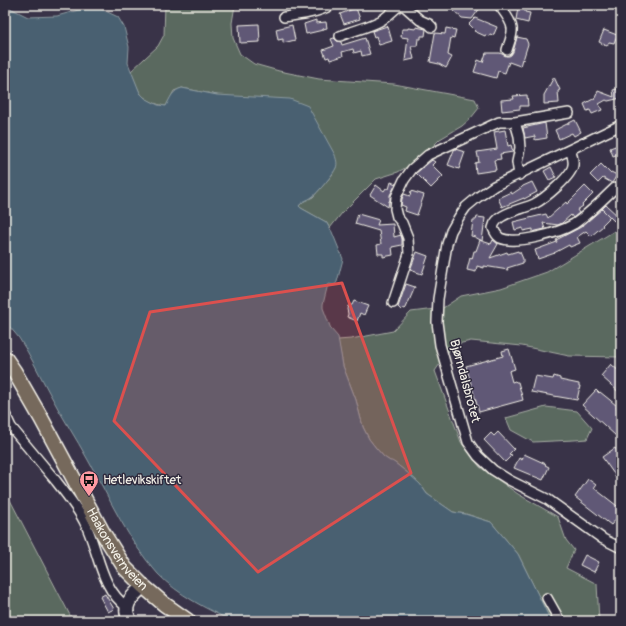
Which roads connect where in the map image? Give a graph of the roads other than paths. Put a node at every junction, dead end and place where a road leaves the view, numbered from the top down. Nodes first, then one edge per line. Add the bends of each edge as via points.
1 (331, 5) edge
2 (402, 5) edge
3 (499, 5) edge
4 (284, 17) dead end
5 (432, 27) dead end
6 (340, 36) dead end
7 (506, 50) dead end
8 (570, 113) dead end
9 (515, 122) junction
10 (621, 125) edge
11 (570, 150) junction
12 (519, 175) junction
13 (615, 188) dead end
14 (394, 303) dead end
15 (5, 358) edge
16 (5, 414) edge
17 (621, 548) edge
18 (143, 586) junction
19 (547, 598) dead end
20 (127, 607) junction
21 (130, 621) edge
22 (188, 621) edge
23 (560, 621) edge

1 - 4 street via 300,15
2 - 5 street
2 - 6 street via 394,8 386,18
3 - 7 street via 512,28
8 - 9 street
9 - 12 street via 520,136 516,162
9 - 14 street via 499,122 428,155 404,180 396,197 395,210 408,238 409,254
10 - 11 street, Bjørndalsbrotet
11 - 12 street, Bjørndalsbrotet
11 - 13 street via 573,166 569,174 535,204 503,216 493,228 496,235 512,240 537,238 555,232 572,225
12 - 17 street, Bjørndalsbrotet via 478,196 466,207 452,231 447,244 438,300 440,345 468,442 478,456 493,470 547,499 603,539
15 - 18 main road, Haakonsvernveien via 41,418 103,533 125,568
16 - 20 street via 12,427 70,499 84,521 111,592
18 - 20 main road via 129,601
18 - 22 main road, Haakonsvernveien
19 - 23 street
20 - 21 main road

